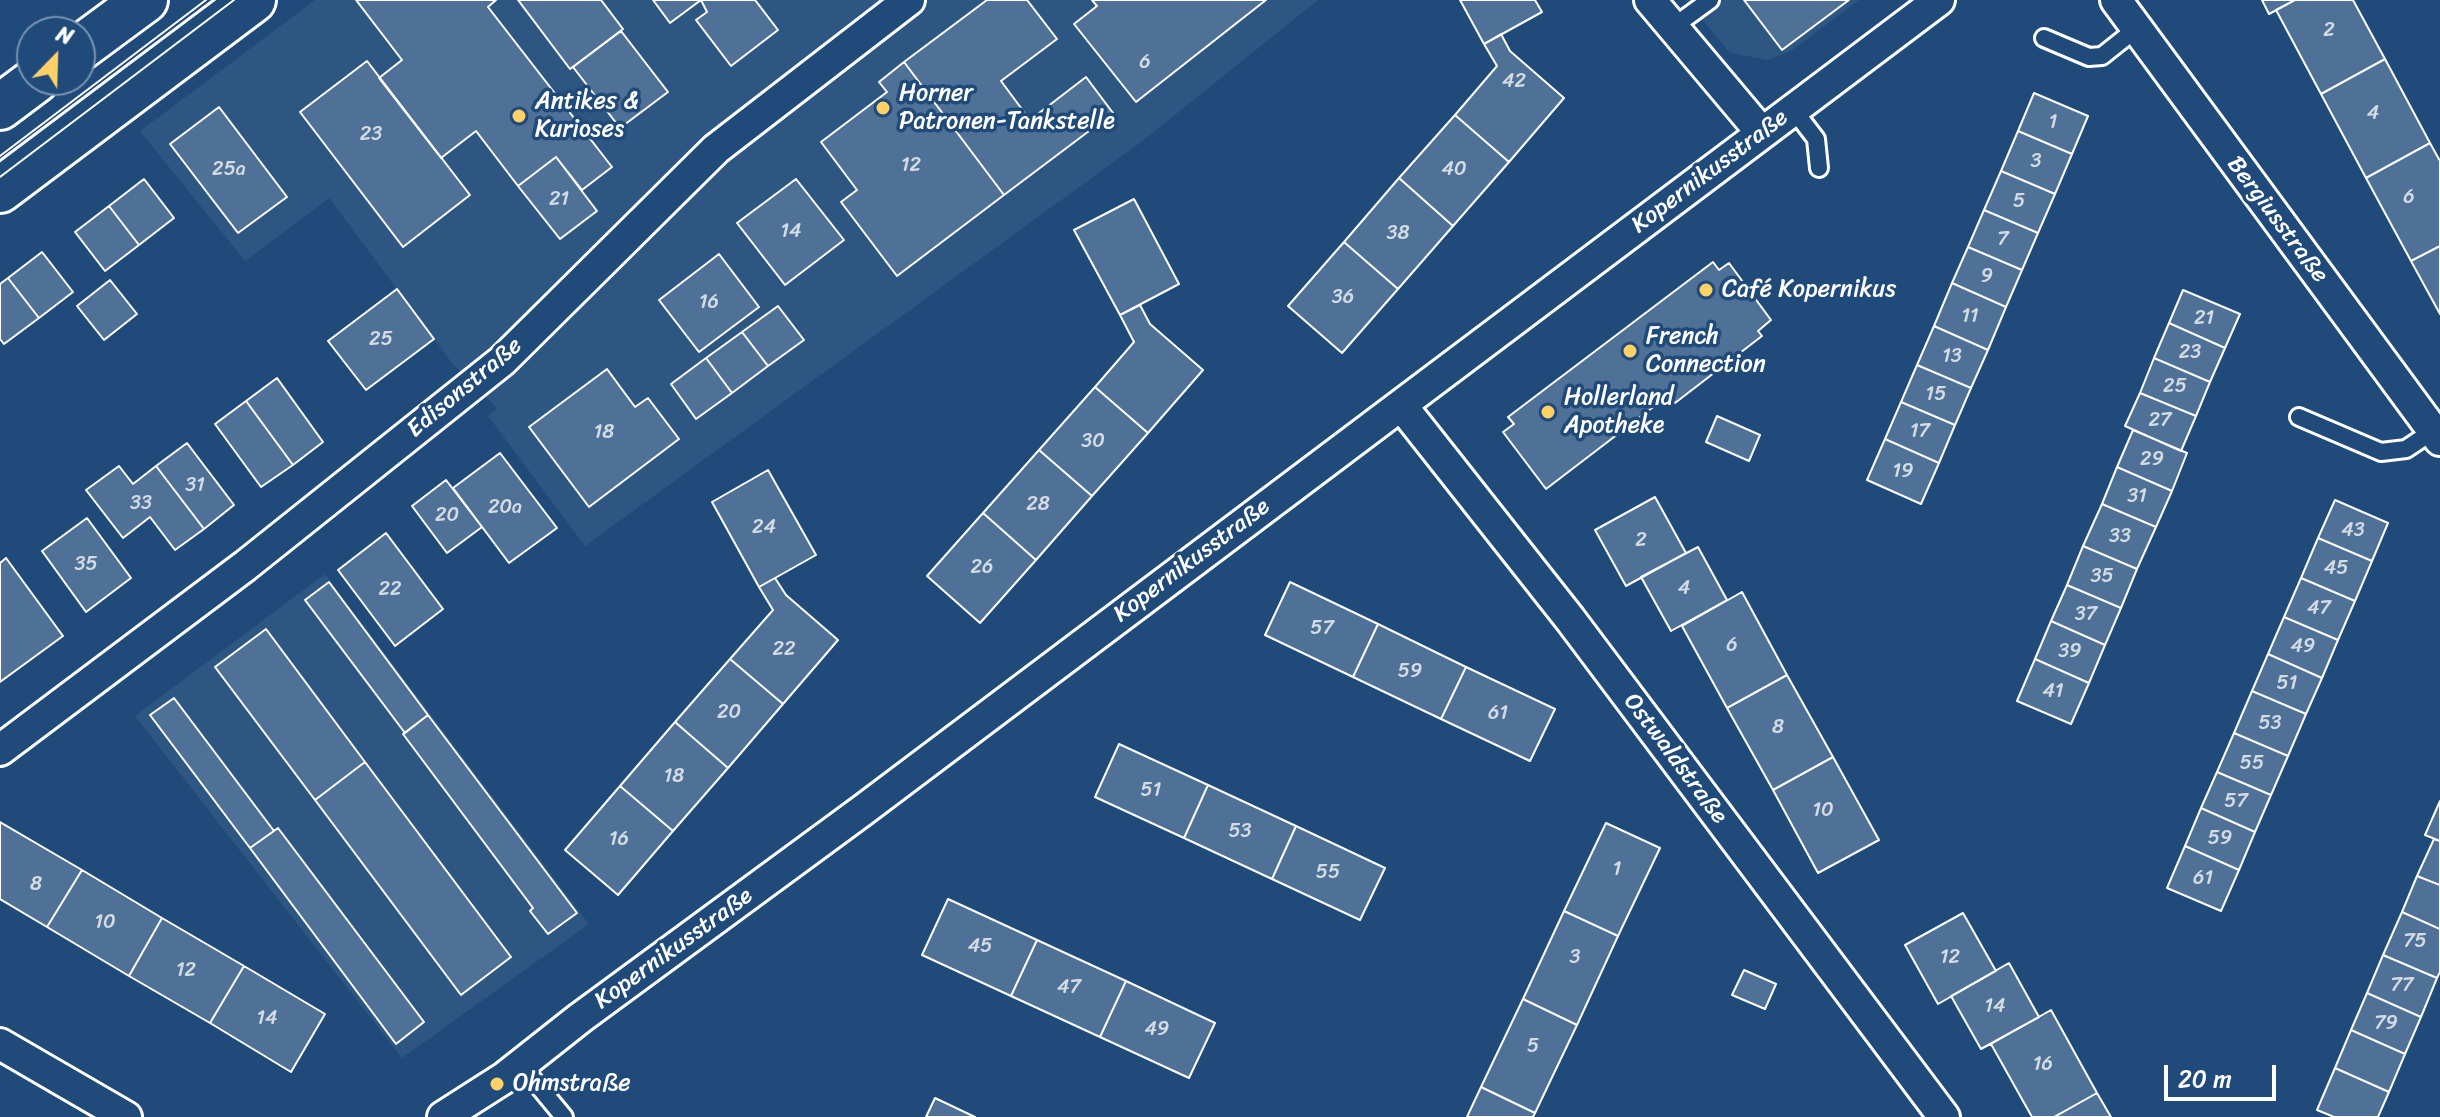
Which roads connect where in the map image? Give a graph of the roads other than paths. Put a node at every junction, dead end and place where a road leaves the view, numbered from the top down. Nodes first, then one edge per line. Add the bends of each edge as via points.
1 (145, 0) edge
2 (253, 0) edge
3 (909, 0) edge
4 (1650, 0) edge
5 (1710, 0) edge
6 (1939, 0) edge
7 (2116, 0) edge
8 (1673, 27) junction
9 (2136, 29) junction
10 (96, 36) edge
11 (2044, 38) dead end
12 (1793, 109) junction
13 (1762, 133) junction
14 (1819, 168) dead end
15 (0, 190) edge
16 (1401, 405) junction
17 (2299, 417) dead end
18 (2438, 437) edge
19 (0, 750) edge
20 (0, 1044) edge
21 (521, 1065) junction
22 (125, 1117) edge
23 (443, 1117) edge
24 (564, 1117) edge
25 (1944, 1117) edge

1 - 10 main road
2 - 15 main road
3 - 19 street, Edisonstraße via 716,149 502,361 245,566
4 - 8 street
5 - 8 lane
6 - 12 street, Kopernikusstraße
7 - 9 street, Bergiusstraße
8 - 13 street
9 - 11 lane via 2102,56 2089,57
9 - 18 street, Bergiusstraße
12 - 13 street, Kopernikusstraße
12 - 14 lane via 1816,139
13 - 16 street, Kopernikusstraße
16 - 21 street, Kopernikusstraße
16 - 25 street, Ostwaldstraße via 1570,619
17 - 18 lane via 2381,452
20 - 22 street
21 - 23 street, Kopernikusstraße
21 - 24 lane

